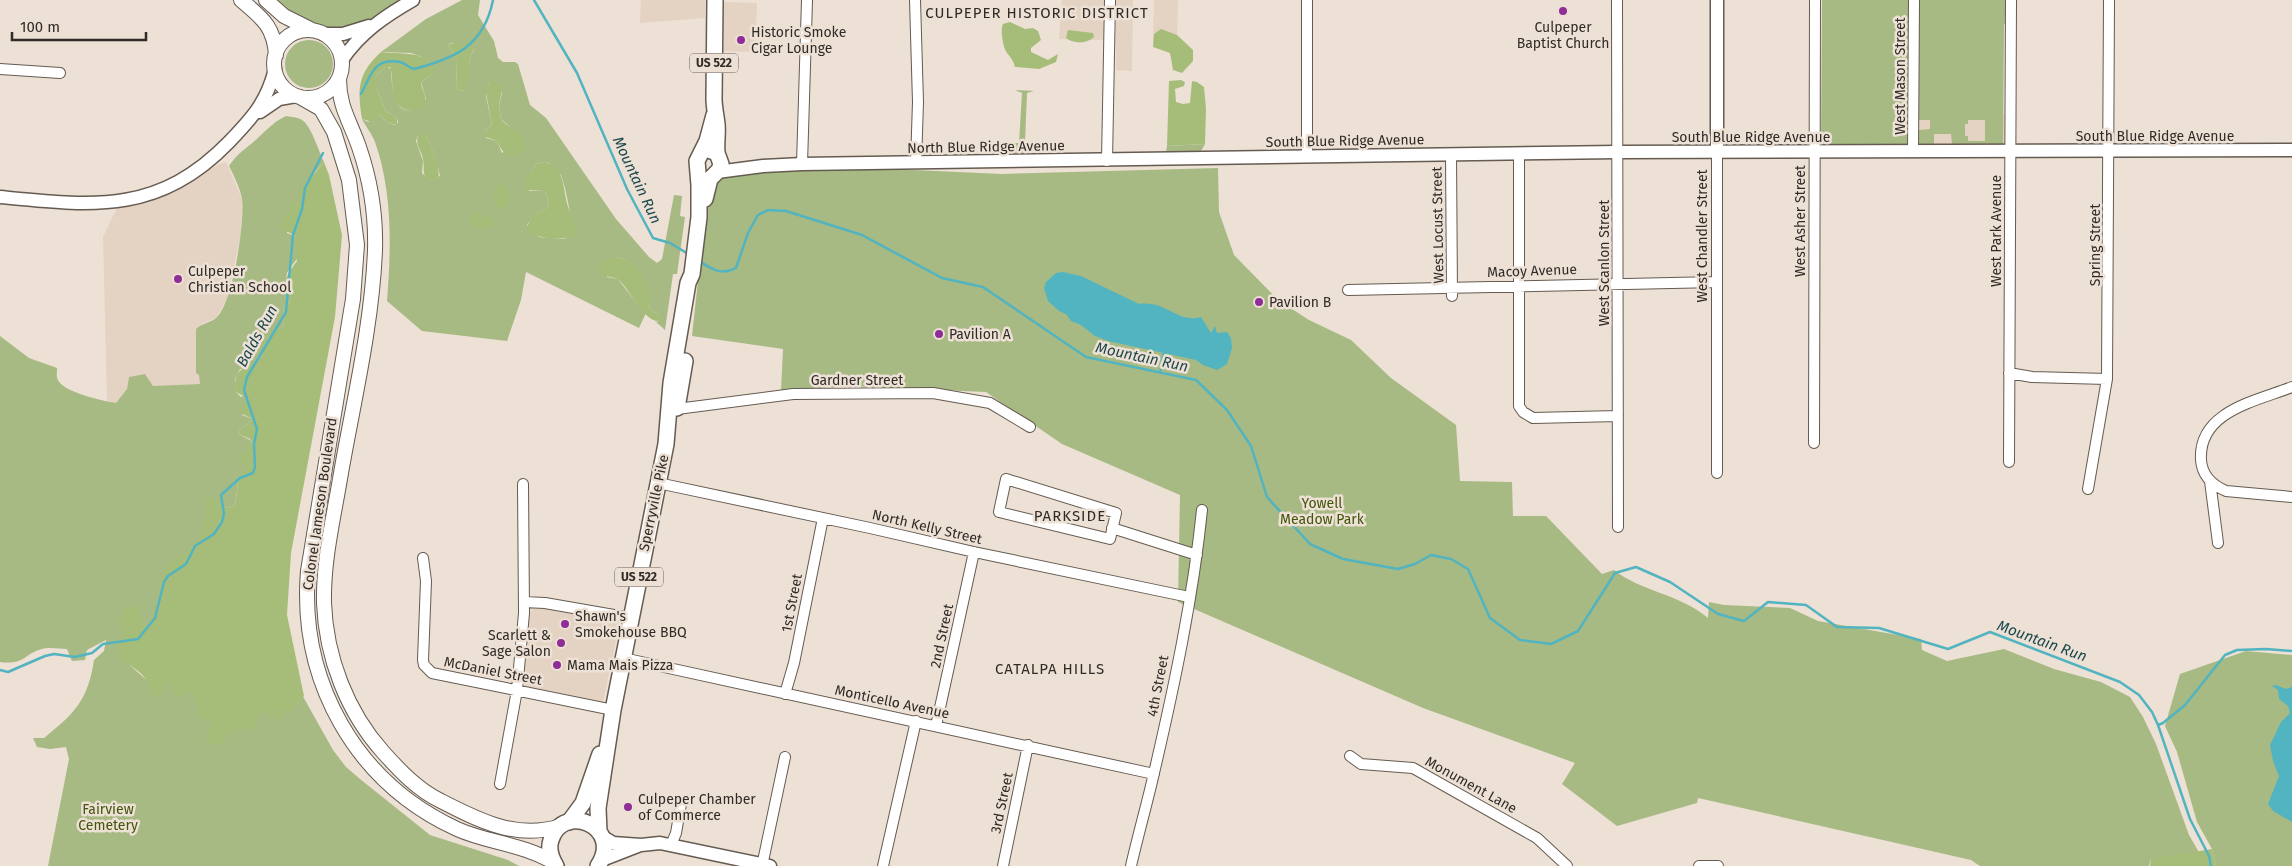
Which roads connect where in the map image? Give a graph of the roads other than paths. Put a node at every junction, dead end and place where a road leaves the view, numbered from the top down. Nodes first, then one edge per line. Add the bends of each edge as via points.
1 (241, 0) edge
2 (266, 0) edge
3 (413, 0) edge
4 (715, 0) edge
5 (807, 0) edge
6 (914, 0) edge
7 (1110, 0) edge
8 (1307, 0) edge
9 (1617, 0) edge
10 (1717, 0) edge
11 (1815, 0) edge
12 (1914, 0) edge
13 (2011, 0) edge
14 (2110, 0) edge
15 (374, 25) junction
16 (319, 33) junction
17 (342, 60) junction
18 (275, 62) junction
19 (0, 69) edge
20 (60, 73) dead end
21 (339, 78) junction
22 (298, 96) junction
23 (714, 115) junction
24 (252, 118) junction
25 (2292, 150) edge
26 (2010, 151) junction
27 (2109, 151) junction
28 (1618, 152) junction
29 (1717, 152) junction
30 (1814, 152) junction
31 (1913, 152) junction
32 (700, 154) junction
33 (1451, 154) junction
34 (1519, 154) junction
35 (1307, 156) junction
36 (1209, 159) joint
37 (1107, 161) junction
38 (916, 163) junction
39 (802, 164) junction
40 (717, 165) junction
41 (699, 170) junction
42 (0, 197) edge
43 (699, 217) junction
44 (692, 274) junction
45 (1717, 282) junction
46 (1618, 283) junction
47 (1519, 285) junction
48 (1348, 290) dead end
49 (1452, 291) junction
50 (2009, 373) junction
51 (2108, 379) junction
52 (2292, 387) edge
53 (677, 409) junction
54 (1618, 416) junction
55 (1030, 427) dead end
56 (1814, 442) dead end
57 (666, 444) junction
58 (2009, 462) dead end
59 (1717, 473) dead end
60 (2210, 480) junction
61 (658, 483) junction
62 (522, 484) dead end
63 (2088, 489) dead end
64 (2292, 497) edge
65 (1202, 510) dead end
66 (823, 518) junction
67 (1618, 527) dead end
68 (1112, 528) junction
69 (2218, 543) dead end
70 (974, 552) junction
71 (1197, 555) junction
72 (423, 558) dead end
73 (1189, 597) junction
74 (524, 602) junction
75 (631, 618) junction
76 (623, 658) junction
77 (517, 690) junction
78 (785, 694) junction
79 (613, 710) junction
80 (916, 722) junction
81 (936, 726) junction
82 (1028, 746) junction
83 (1350, 756) dead end
84 (784, 762) dead end
85 (1154, 774) junction
86 (500, 784) dead end
87 (681, 804) dead end
88 (565, 824) junction
89 (601, 835) junction
90 (640, 845) junction
91 (671, 845) junction
92 (600, 863) edge
93 (555, 864) edge
94 (765, 865) edge
95 (883, 866) edge
96 (1003, 866) edge
97 (1131, 866) edge
98 (1567, 866) edge
99 (1699, 866) edge
100 (1718, 866) edge

1 - 18 main road via 270,28 275,40
2 - 16 main road via 291,20
3 - 15 street
4 - 23 main road, US 522
5 - 39 street
6 - 38 street via 918,102
7 - 37 street
8 - 35 street
9 - 28 street, West Scanlon Street
10 - 29 street, West Chandler Street
11 - 30 street, West Asher Street
12 - 31 street, West Mason Street
13 - 26 street, West Park Avenue
14 - 27 street, Spring Street
15 - 16 street via 343,34
15 - 17 street via 355,42
16 - 17 main road via 332,40
16 - 18 main road via 305,31 287,38
17 - 21 main road
18 - 22 main road via 284,88
18 - 24 street via 270,89
19 - 20 street
21 - 22 main road via 327,93 318,97
21 - 88 main road, Colonel Jameson Boulevard via 340,103 368,181 375,246 369,313 325,571 325,617 334,664 352,709 369,736 425,792 465,813 512,830 535,832
22 - 24 street via 279,99
22 - 93 main road, Colonel Jameson Boulevard via 321,109 338,140 351,189 357,245 353,299 308,571 309,635 321,681 333,709 355,745 403,797 460,830 526,848
23 - 32 main road, US 522
23 - 40 main road, US 522 via 717,122
24 - 42 street via 194,172 145,197 86,204
25 - 27 street, South Blue Ridge Avenue
26 - 27 street, South Blue Ridge Avenue
26 - 31 street, South Blue Ridge Avenue
26 - 50 street, West Park Avenue
27 - 51 street, Spring Street
28 - 29 street, South Blue Ridge Avenue
28 - 34 street, South Blue Ridge Avenue
28 - 46 street, West Scanlon Street
29 - 30 street, South Blue Ridge Avenue
29 - 45 street, West Chandler Street
30 - 31 street, South Blue Ridge Avenue
30 - 56 street, West Asher Street
32 - 40 main road via 708,150
32 - 41 main road, US 522 via 697,161
33 - 34 street, South Blue Ridge Avenue
33 - 35 street, South Blue Ridge Avenue
33 - 49 street, West Locust Street
34 - 47 street
35 - 36 street, South Blue Ridge Avenue
36 - 37 street, North Blue Ridge Avenue
37 - 38 street, North Blue Ridge Avenue
38 - 39 street, North Blue Ridge Avenue
39 - 40 street, North Blue Ridge Avenue
40 - 41 main road via 706,174
40 - 43 main road, Sperryville Pike / US 522
41 - 43 main road, Sperryville Pike / US 522
43 - 44 main road, Sperryville Pike / US 522
44 - 53 main road, Sperryville Pike / US 522 via 696,281
44 - 57 main road, Sperryville Pike / US 522 via 671,382
45 - 46 street, Macoy Avenue
45 - 59 street, West Chandler Street
46 - 47 street, Macoy Avenue
46 - 54 street, West Scanlon Street
47 - 49 street, Macoy Avenue
47 - 54 street via 1518,398 1523,412 1533,418
48 - 49 street, Macoy Avenue
50 - 51 street
50 - 58 street, West Park Avenue
51 - 63 street, Spring Street
52 - 60 street via 2230,411 2215,421 2204,437 2202,447 2202,465
53 - 55 street, Gardner Street via 793,394 933,393 990,403
53 - 57 main road, Sperryville Pike / US 522
54 - 67 street, West Scanlon Street
57 - 61 main road, Sperryville Pike / US 522
60 - 64 street via 2226,491
60 - 69 street
61 - 66 street, North Kelly Street
61 - 75 main road, Sperryville Pike / US 522
62 - 74 street
65 - 71 street, 4th Street
66 - 70 street, North Kelly Street
66 - 78 street, 1st Street
68 - 68 street via 1110,539 999,512 1006,479 1116,513
68 - 71 street
70 - 73 street, North Kelly Street
70 - 81 street, 2nd Street
71 - 73 street, 4th Street
72 - 77 street, McDaniel Street via 426,581 423,660 428,670
73 - 85 street, 4th Street
74 - 75 street
74 - 77 street
75 - 76 main road, Sperryville Pike / US 522
76 - 78 street, Monticello Avenue
76 - 79 main road, Sperryville Pike / US 522
77 - 79 street, McDaniel Street
77 - 86 street
78 - 80 street, Monticello Avenue
79 - 88 main road, Sperryville Pike / US 522 via 587,795 580,810
79 - 89 main road, Sperryville Pike / US 522 via 598,808
80 - 81 street, Monticello Avenue
80 - 95 street
81 - 82 street, Monticello Avenue
82 - 85 street, Monticello Avenue
82 - 96 street, 3rd Street
83 - 98 street, Monument Lane via 1361,764 1413,768 1537,838
84 - 94 street
85 - 97 street, 4th Street
87 - 91 street
88 - 89 main road via 586,822
88 - 93 main road, US 522 via 555,832 550,846
89 - 90 street via 613,843
89 - 92 main road, US 522 via 605,846
90 - 91 street
90 - 92 street
91 - 94 street
99 - 100 street

